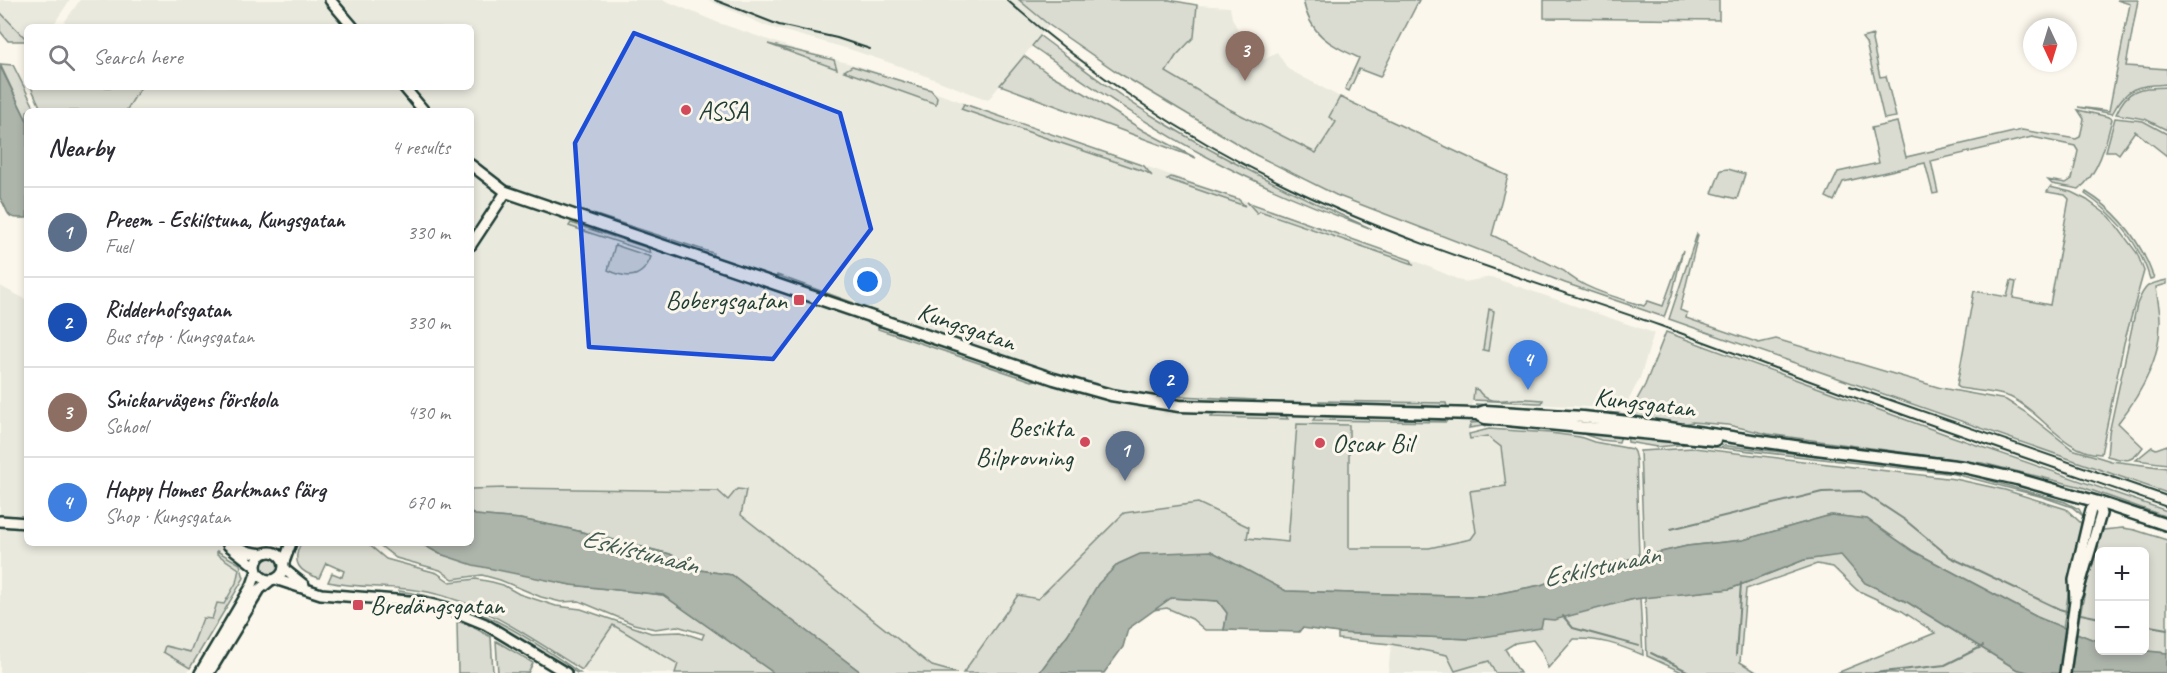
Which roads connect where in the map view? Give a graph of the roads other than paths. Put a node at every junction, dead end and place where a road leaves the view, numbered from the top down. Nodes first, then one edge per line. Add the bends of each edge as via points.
1 (330, 0) edge
2 (350, 24) edge
3 (406, 90) edge
4 (422, 108) edge
5 (474, 167) edge
6 (506, 192) junction
7 (474, 240) edge
8 (2098, 502) junction
9 (0, 521) edge
10 (24, 523) edge
11 (2167, 525) edge
12 (230, 546) edge
13 (235, 546) edge
14 (274, 546) edge
15 (290, 546) edge
16 (265, 553) junction
17 (284, 566) junction
18 (256, 569) junction
19 (273, 579) junction
20 (310, 590) junction
21 (200, 673) edge
22 (209, 673) edge
23 (566, 673) edge
24 (2065, 673) edge

1 - 2 street
3 - 4 street
5 - 6 street, Kungsgatan
6 - 7 street
6 - 8 main road, Kungsgatan via 1111,396 1208,408 1476,414 1485,418 1808,447 1964,467
8 - 11 main road, Kungsgatan
8 - 24 street via 2101,514 2074,605
9 - 10 street
12 - 18 street
13 - 16 street
14 - 16 street
15 - 17 street
16 - 17 street via 278,554
16 - 18 street via 257,561
17 - 19 street via 281,575
17 - 20 street
18 - 19 street via 263,578
18 - 21 street via 252,585
19 - 20 street
19 - 22 street via 260,590
20 - 23 street via 446,608 491,627

